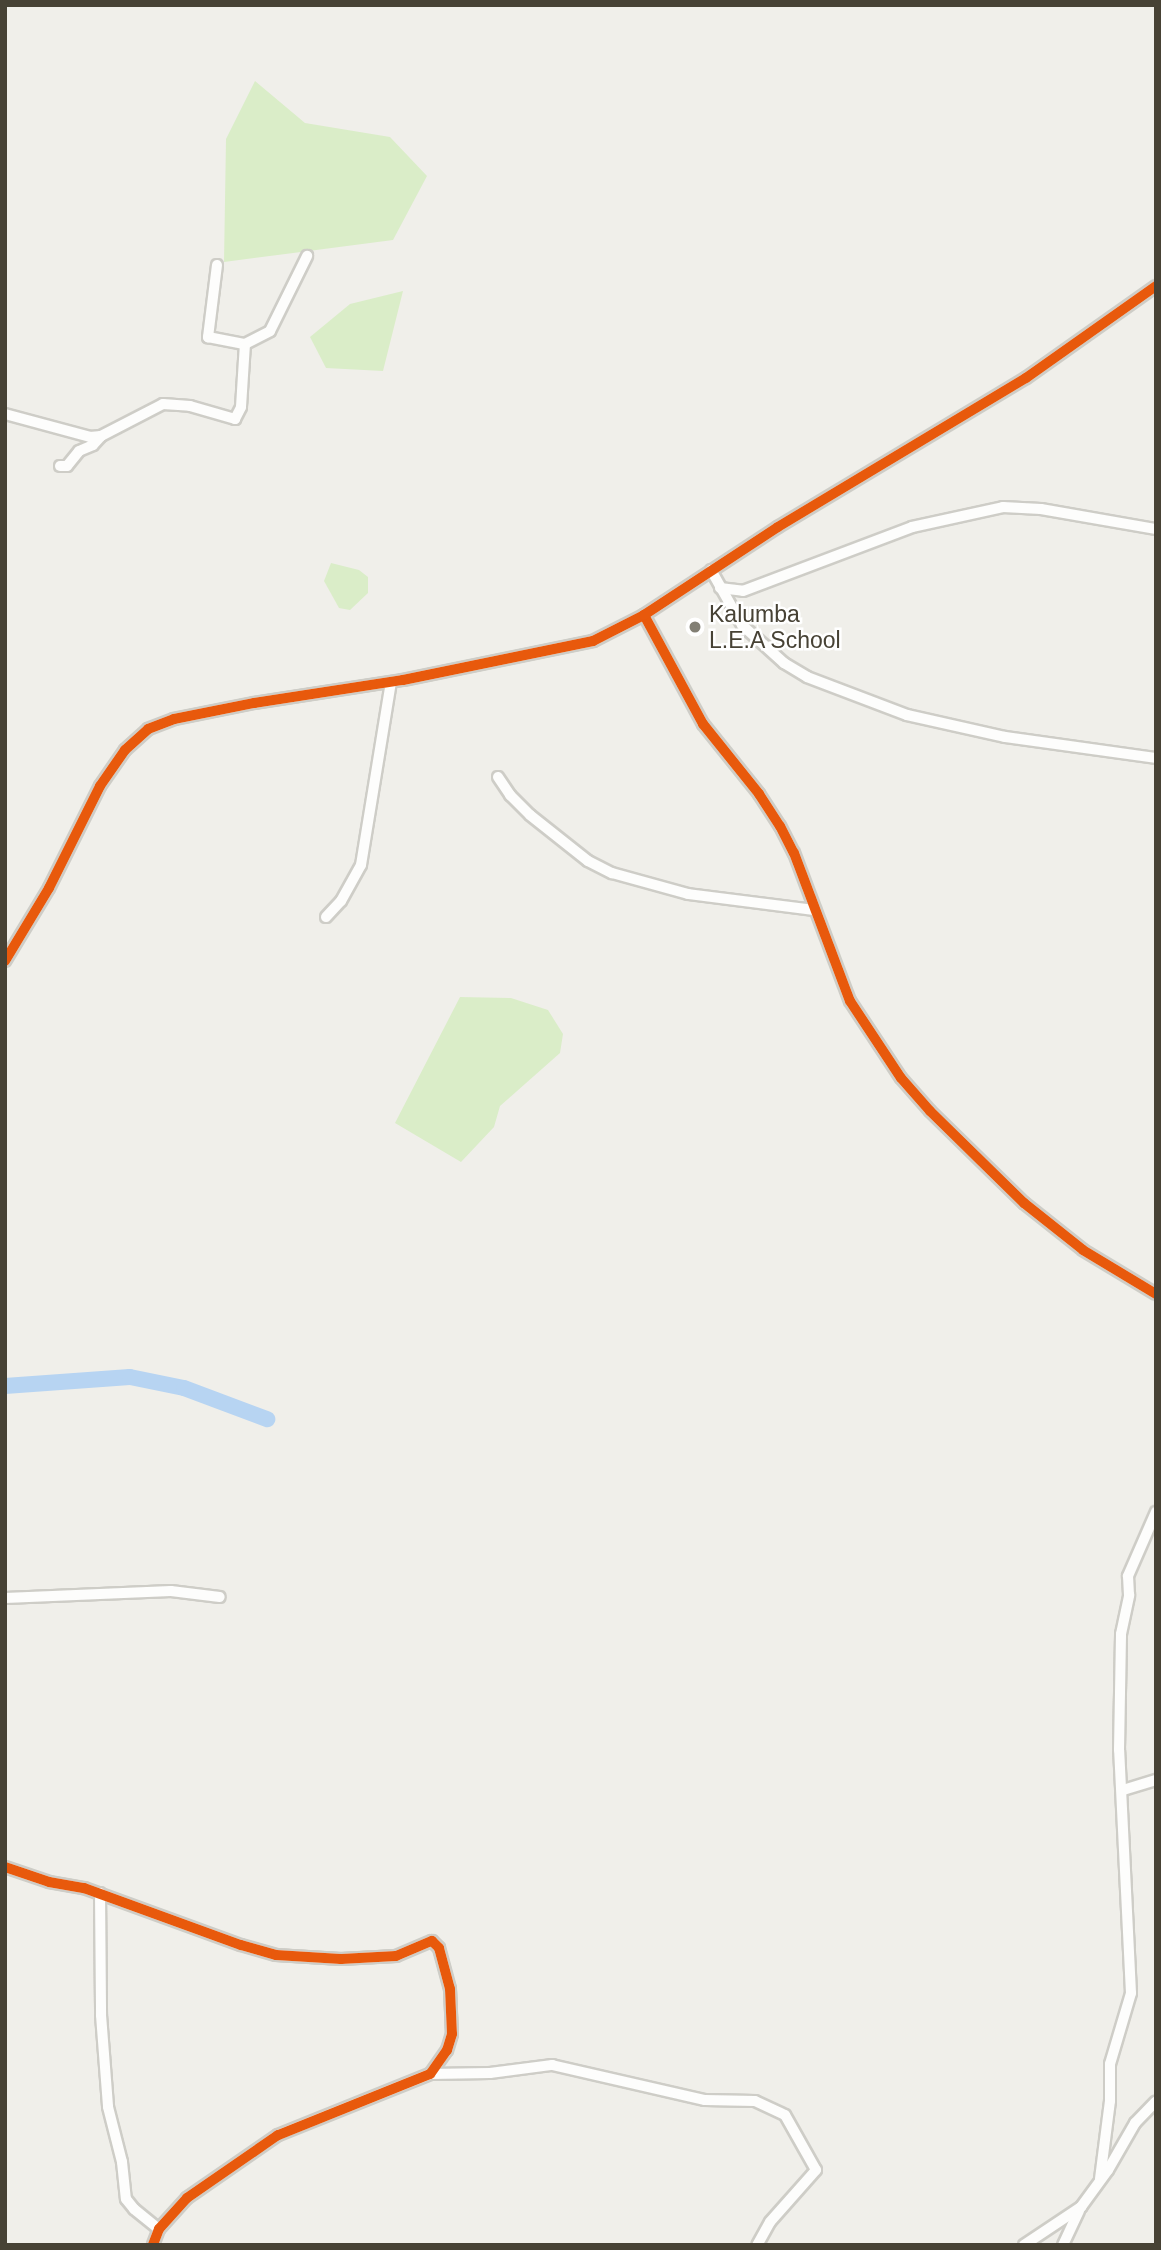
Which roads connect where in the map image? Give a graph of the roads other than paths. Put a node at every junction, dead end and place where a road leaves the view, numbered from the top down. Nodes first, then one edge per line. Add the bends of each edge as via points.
1 (307, 256) dead end
2 (217, 265) dead end
3 (1156, 286) edge
4 (245, 344) junction
5 (5, 414) edge
6 (101, 436) junction
7 (60, 466) dead end
8 (1156, 529) edge
9 (711, 570) junction
10 (720, 588) junction
11 (644, 615) junction
12 (391, 682) junction
13 (1156, 758) edge
14 (498, 777) dead end
15 (816, 910) junction
16 (326, 917) dead end
17 (5, 961) edge
18 (1156, 1294) edge
19 (1156, 1512) edge
20 (220, 1597) dead end
21 (5, 1598) edge
22 (1156, 1780) edge
23 (1123, 1790) junction
24 (5, 1867) edge
25 (100, 1893) junction
26 (430, 2074) junction
27 (1156, 2101) edge
28 (1100, 2179) junction
29 (1081, 2207) junction
30 (159, 2230) junction
31 (153, 2245) edge
32 (757, 2245) edge
33 (1024, 2245) edge
34 (1063, 2245) edge

1 - 4 street via 270,331
2 - 4 street via 208,337
3 - 9 street via 1026,378
4 - 6 street via 241,407 235,419 190,406 163,404
5 - 6 street
6 - 7 street via 67,466
8 - 10 street via 1003,507 912,527 743,591
9 - 10 street
9 - 11 street
10 - 13 street via 735,617 764,647 807,677 847,694 907,715 1005,737
11 - 12 street via 570,648
11 - 15 street via 703,724 780,826
12 - 16 street via 361,865 341,901
12 - 17 street via 254,703 174,719 148,729 125,750 100,786 49,888
14 - 15 street via 530,815 582,857 612,873 688,894
15 - 18 street via 850,1001 901,1078 930,1111 1024,1203 1083,1250
19 - 23 street via 1128,1576 1119,1668
20 - 21 street via 171,1591
22 - 23 street
23 - 28 street via 1131,1993 1110,2064
24 - 25 street
25 - 26 street via 276,1955 396,1956 434,1941 450,1989 452,2034
25 - 30 street via 106,2094 127,2199
26 - 30 street via 278,2135 198,2188
26 - 32 street via 552,2065 705,2100 755,2101 785,2115 816,2171 770,2222
27 - 28 street via 1135,2123
28 - 29 street
29 - 33 street
29 - 34 street
30 - 31 street

